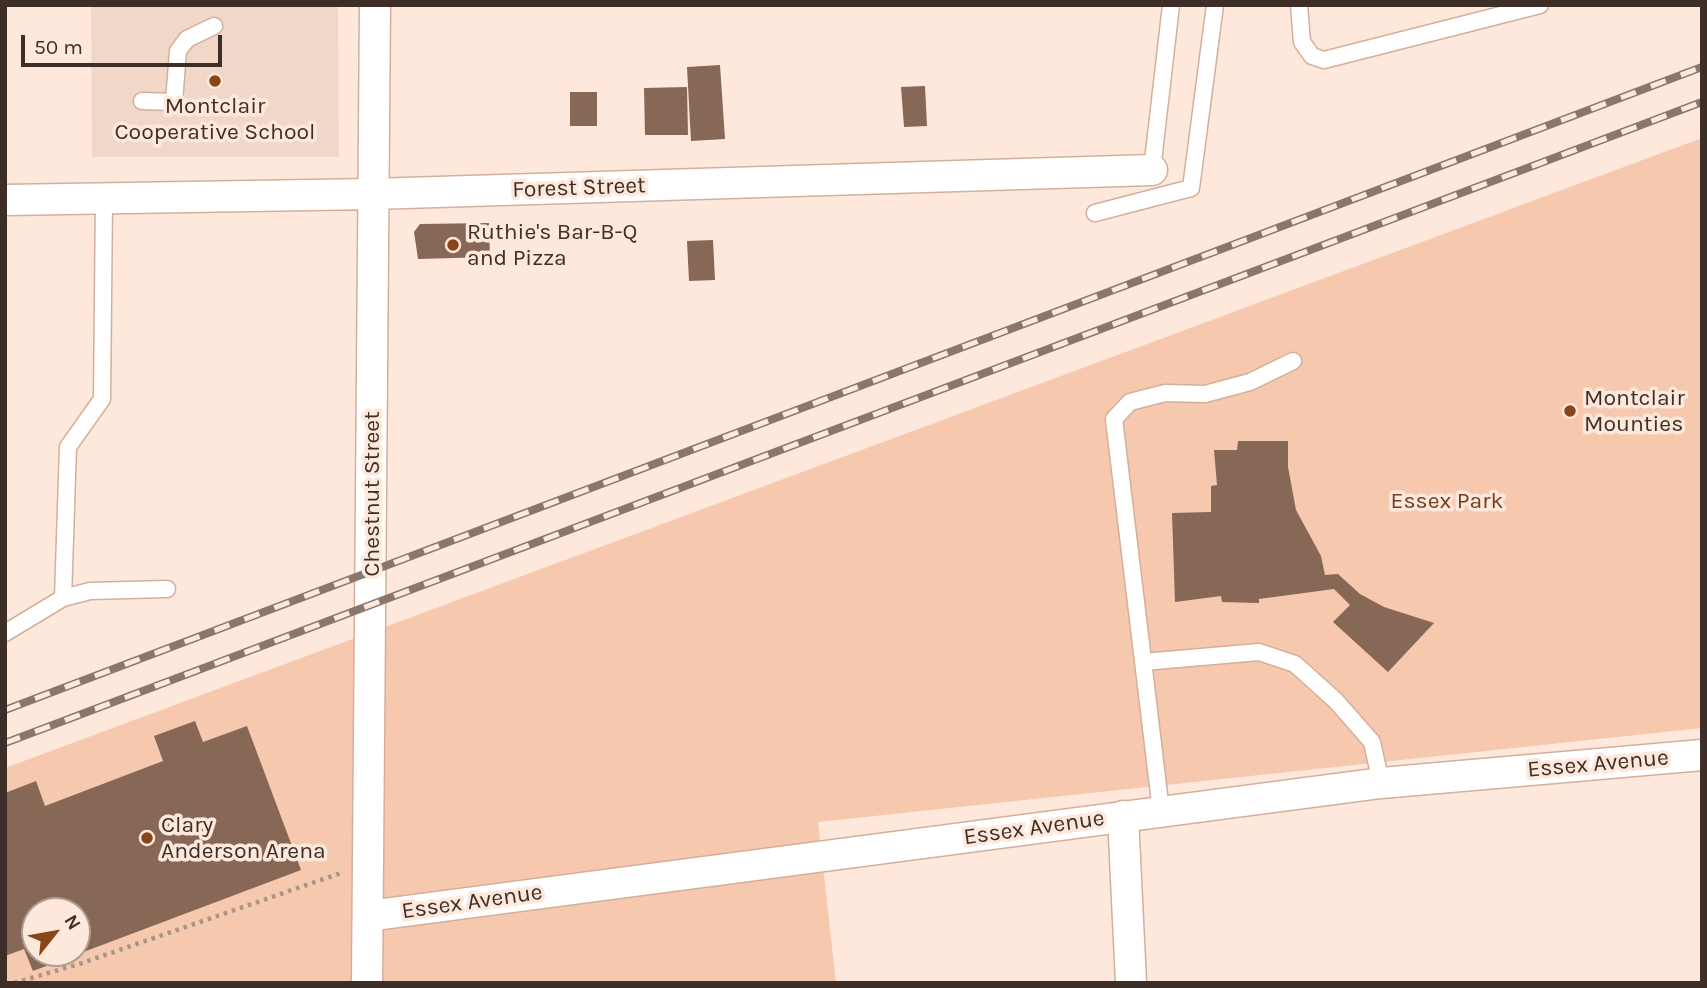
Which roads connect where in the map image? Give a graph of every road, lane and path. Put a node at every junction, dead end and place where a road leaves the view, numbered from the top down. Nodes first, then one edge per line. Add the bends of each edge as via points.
1 (375, 5) edge
2 (1171, 5) edge
3 (1215, 5) edge
4 (1298, 5) edge
5 (1540, 5) edge
6 (215, 26) dead end
7 (142, 101) dead end
8 (1153, 170) joint
9 (372, 194) junction
10 (104, 198) junction
11 (5, 200) edge
12 (1096, 213) dead end
13 (1293, 361) dead end
14 (167, 589) dead end
15 (63, 598) junction
16 (5, 633) edge
17 (1143, 662) junction
18 (1702, 755) edge
19 (1381, 783) junction
20 (1161, 811) junction
21 (1123, 816) junction
22 (369, 864) junction
23 (369, 916) junction
24 (14, 983) edge
25 (367, 983) edge
26 (1131, 983) edge

1 - 9 street, Chestnut Street
2 - 8 lane
3 - 12 lane via 1191,188
4 - 5 lane via 1302,42 1312,56 1324,60
6 - 7 lane via 187,39 178,51 174,102
8 - 9 street, Forest Street
9 - 10 street, Forest Street
9 - 22 street, Chestnut Street
10 - 11 street, Forest Street
10 - 15 lane via 102,399 68,447
13 - 17 lane via 1250,382 1205,394 1165,393 1130,402 1114,419
14 - 15 lane via 90,590
15 - 16 lane
17 - 19 lane via 1259,652 1295,664 1336,701 1371,742
17 - 20 lane
18 - 19 street, Essex Avenue
19 - 20 street, Essex Avenue
20 - 21 street, Essex Avenue
21 - 23 street, Essex Avenue
21 - 26 street
22 - 23 street, Chestnut Street
22 - 24 path
23 - 25 street, Chestnut Street

